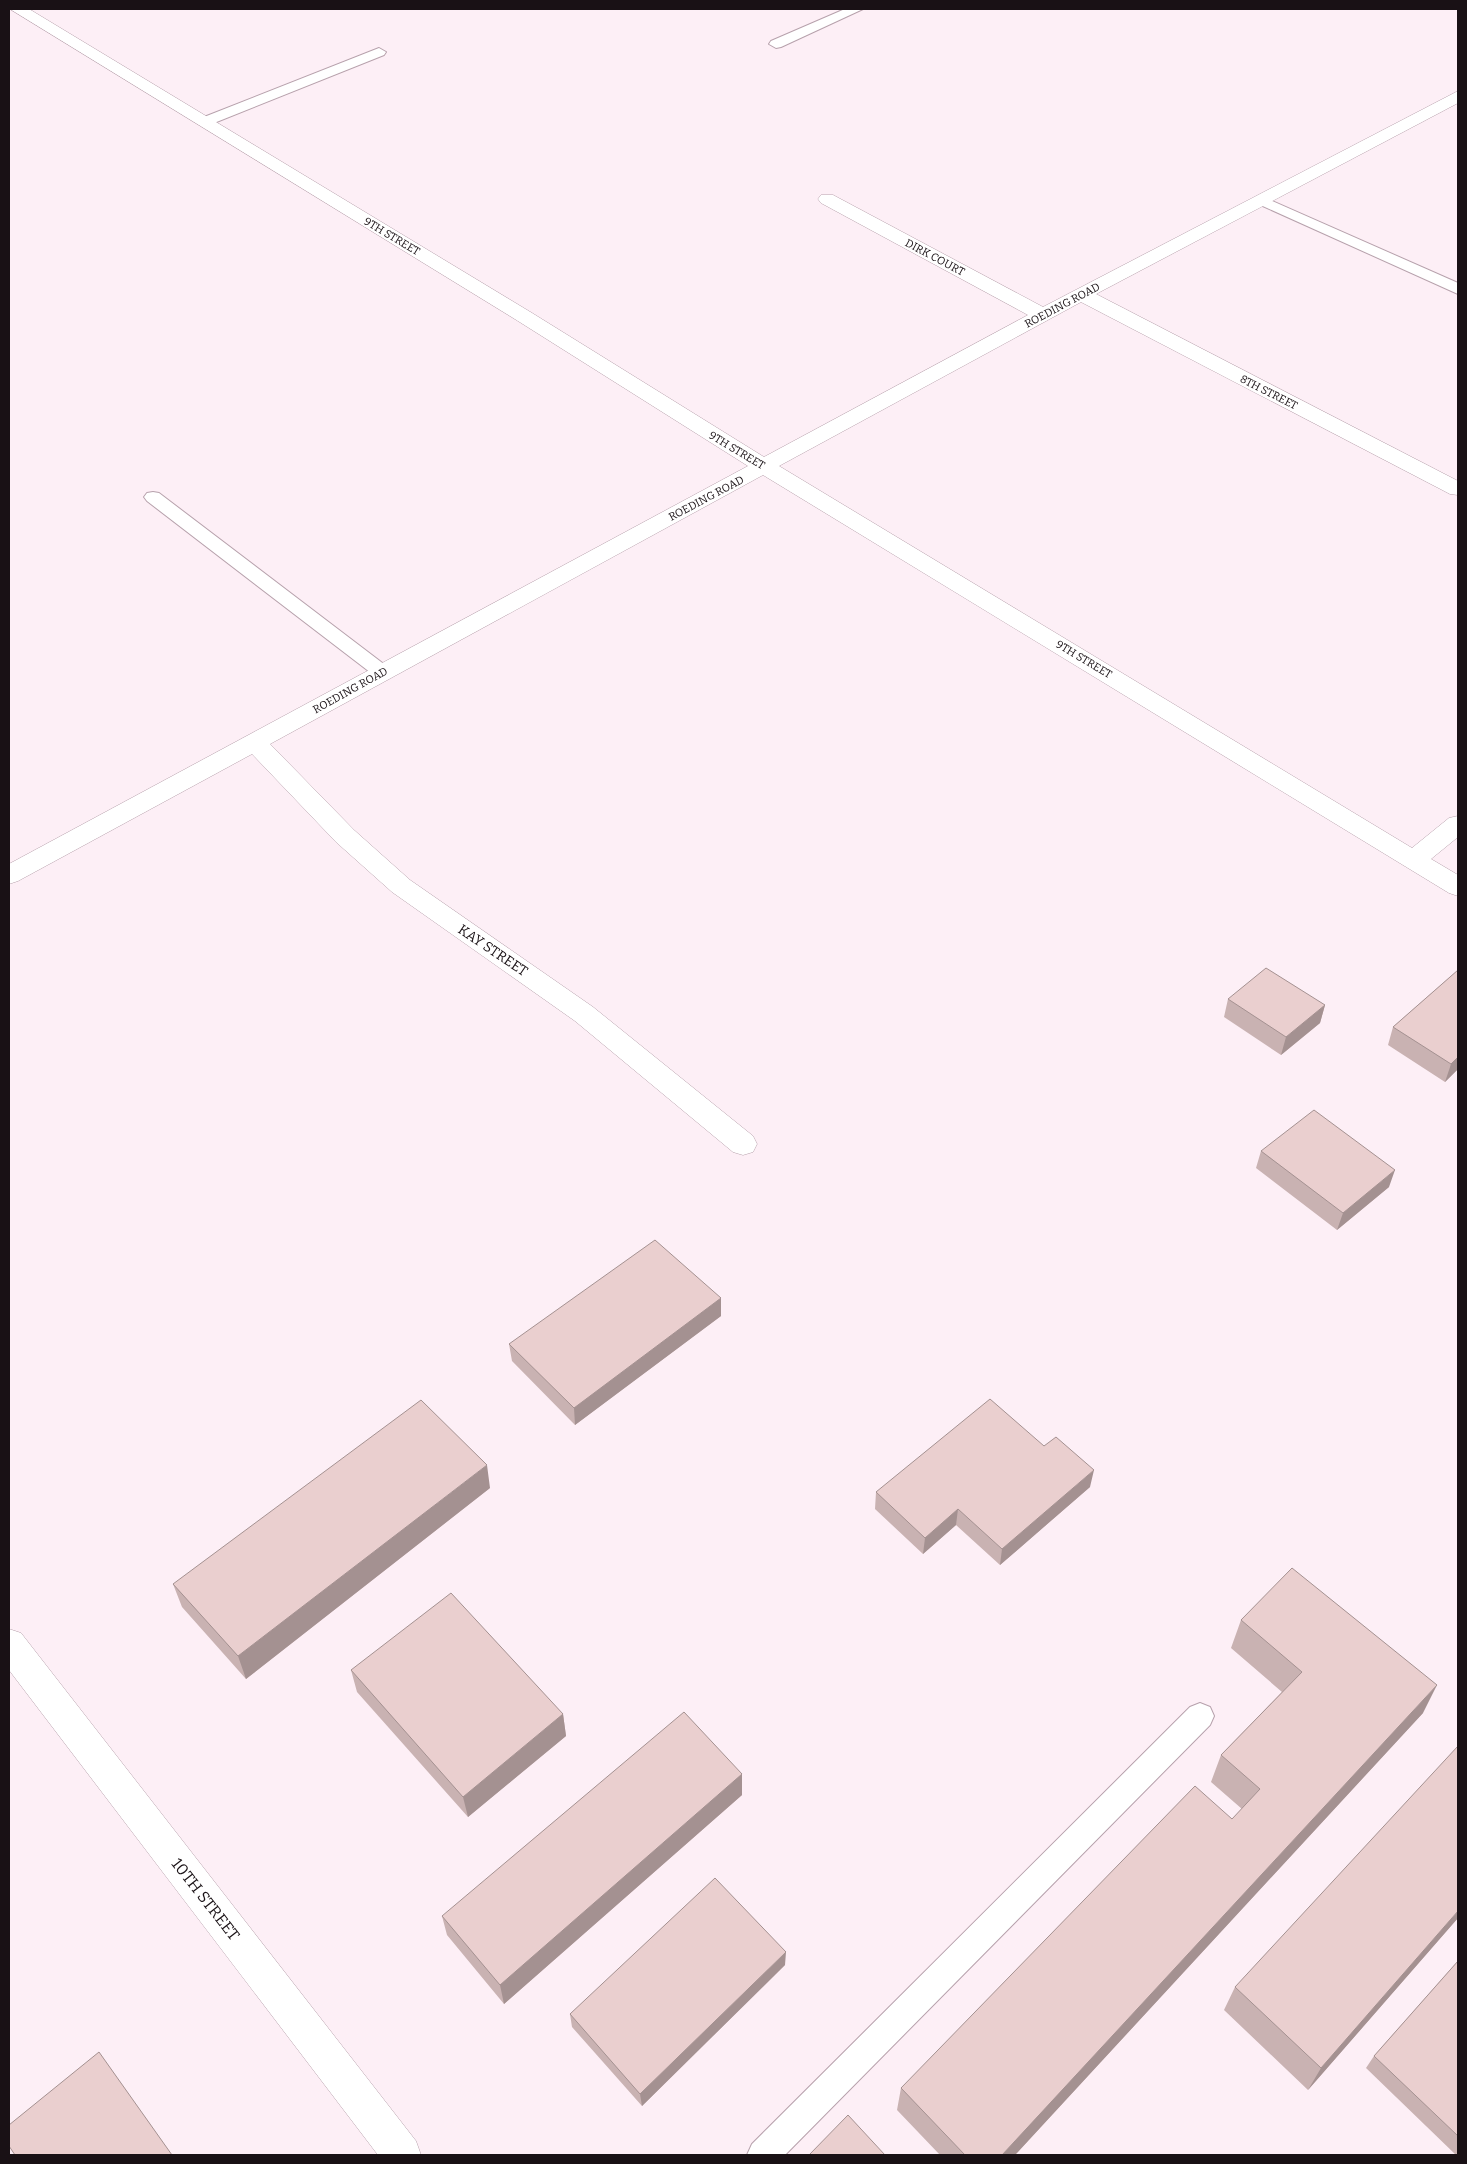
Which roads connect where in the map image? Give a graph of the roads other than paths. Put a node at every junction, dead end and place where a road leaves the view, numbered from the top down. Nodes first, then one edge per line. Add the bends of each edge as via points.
1 (18, 9) edge
2 (856, 9) edge
3 (776, 44) dead end
4 (379, 52) dead end
5 (1458, 96) edge
6 (204, 122) junction
7 (827, 199) dead end
8 (1261, 200) junction
9 (1458, 289) edge
10 (1081, 294) junction
11 (1043, 315) junction
12 (765, 466) junction
13 (1458, 489) edge
14 (153, 497) dead end
15 (382, 672) junction
16 (255, 742) junction
17 (1458, 824) edge
18 (1414, 859) junction
19 (9, 875) edge
20 (1458, 887) edge
21 (744, 1144) dead end
22 (9, 1644) edge
23 (1200, 1716) dead end
24 (402, 2155) edge
25 (762, 2155) edge

1 - 6 street, 9TH STREET
2 - 3 lane
4 - 6 lane
5 - 8 street, ROEDING ROAD via 1441,114
6 - 12 street, 9TH STREET
7 - 11 street, DIRK COURT
8 - 9 lane
8 - 10 street, ROEDING ROAD
10 - 11 street, ROEDING ROAD
10 - 13 street, 8TH STREET
11 - 12 street, ROEDING ROAD
12 - 15 street, ROEDING ROAD
12 - 18 street, 9TH STREET
14 - 15 lane
15 - 16 street, ROEDING ROAD
16 - 19 street, ROEDING ROAD
16 - 21 street, KAY STREET via 344,836 401,886 584,1014
17 - 18 street
18 - 20 street, 9TH STREET
22 - 24 street, 10TH STREET
23 - 25 lane

